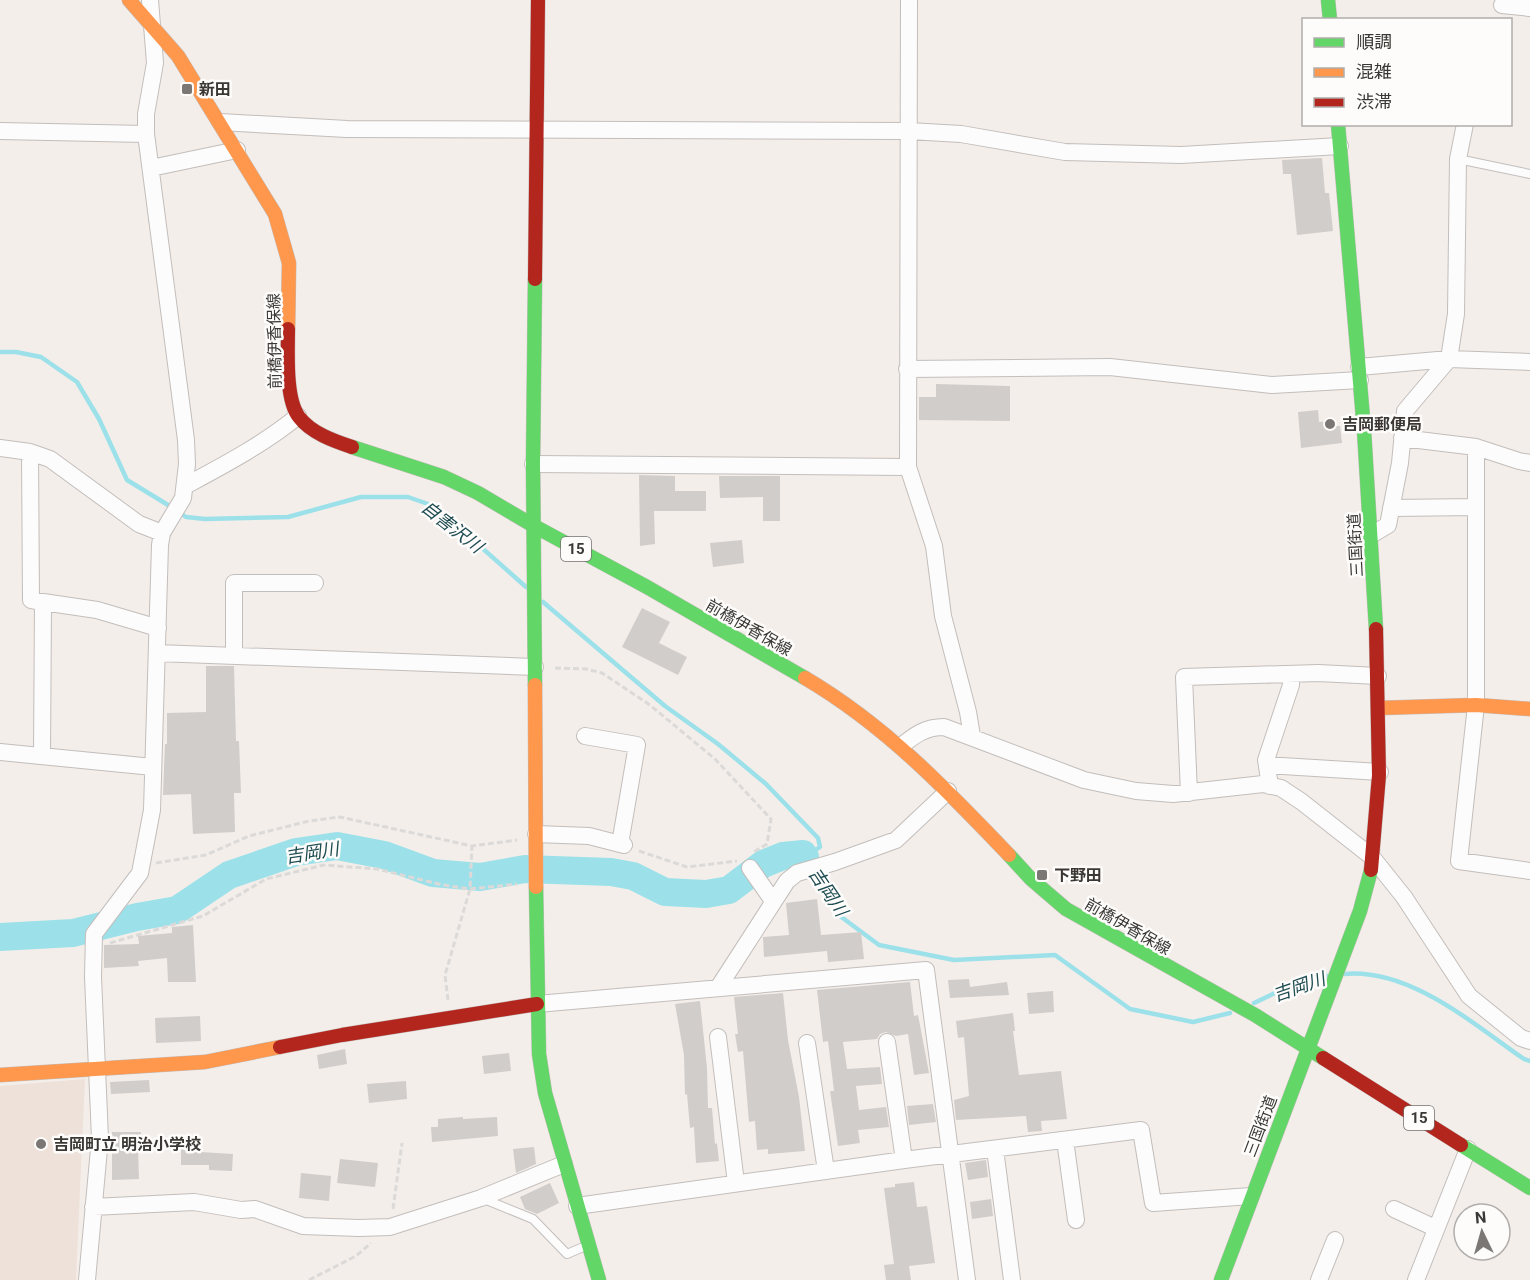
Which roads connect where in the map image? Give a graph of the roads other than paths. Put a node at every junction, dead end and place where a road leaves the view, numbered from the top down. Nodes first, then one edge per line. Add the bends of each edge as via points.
1 (129, 0) edge
2 (150, 0) edge
3 (538, 0) edge
4 (909, 0) edge
5 (1328, 0) edge
6 (1501, 8) edge
7 (1530, 8) edge
8 (1330, 18) edge
9 (153, 30) junction
10 (220, 122) junction
11 (1338, 126) edge
12 (1465, 126) edge
13 (537, 130) junction
14 (0, 131) edge
15 (909, 131) junction
16 (146, 134) junction
17 (1340, 146) junction
18 (237, 150) junction
19 (1458, 159) junction
20 (151, 168) junction
21 (1530, 174) edge
22 (1449, 359) junction
23 (1530, 362) edge
24 (908, 369) junction
25 (1360, 374) junction
26 (298, 416) junction
27 (1402, 438) junction
28 (1476, 447) junction
29 (0, 448) edge
30 (30, 452) junction
31 (1530, 463) edge
32 (533, 464) junction
33 (908, 467) junction
34 (184, 492) junction
35 (1476, 507) junction
36 (1391, 508) junction
37 (534, 526) junction
38 (164, 529) junction
39 (1371, 534) junction
40 (315, 583) dead end
41 (43, 602) junction
42 (158, 628) junction
43 (157, 653) junction
44 (234, 656) junction
45 (535, 667) junction
46 (1290, 674) junction
47 (1378, 676) junction
48 (1476, 705) junction
49 (1379, 708) junction
50 (1530, 709) edge
51 (585, 736) dead end
52 (972, 736) junction
53 (901, 746) junction
54 (0, 752) edge
55 (42, 756) junction
56 (1267, 765) junction
57 (153, 767) junction
58 (1380, 771) junction
59 (1270, 786) junction
60 (948, 791) junction
61 (1189, 793) junction
62 (536, 841) junction
63 (1372, 857) junction
64 (746, 864) road end
65 (1530, 871) edge
66 (773, 901) junction
67 (718, 988) junction
68 (537, 1004) junction
69 (718, 1037) dead end
70 (1530, 1041) edge
71 (887, 1042) dead end
72 (807, 1043) dead end
73 (1309, 1047) junction
74 (96, 1068) junction
75 (0, 1075) edge
76 (1065, 1140) junction
77 (996, 1149) junction
78 (1468, 1149) junction
79 (951, 1154) junction
80 (904, 1160) junction
81 (564, 1164) junction
82 (826, 1171) junction
83 (736, 1184) junction
84 (1530, 1188) edge
85 (1251, 1196) junction
86 (481, 1198) junction
87 (577, 1206) junction
88 (93, 1207) junction
89 (1394, 1209) dead end
90 (1076, 1221) dead end
91 (1435, 1228) junction
92 (1335, 1240) dead end
93 (588, 1245) junction
94 (596, 1279) edge
95 (87, 1280) edge
96 (968, 1280) edge
97 (1012, 1280) edge
98 (1221, 1280) edge
99 (1319, 1280) edge
100 (1416, 1280) edge

1 - 9 street, 前橋伊香保線
2 - 9 street
3 - 13 street
4 - 15 street
5 - 8 street
6 - 7 street
9 - 10 street, 前橋伊香保線 via 178,56
9 - 16 street via 155,63
10 - 13 street via 347,129
10 - 18 street, 前橋伊香保線
11 - 17 street, 三国街道
12 - 19 street
13 - 15 street
13 - 32 street
14 - 16 street
15 - 17 street via 961,134 1065,152 1181,155
15 - 24 street
16 - 20 street
17 - 25 street, 三国街道
18 - 20 street
18 - 26 street, 前橋伊香保線 via 274,214 284,241 289,263 288,384
19 - 21 lane
19 - 22 street via 1456,314
20 - 34 street via 184,413
22 - 23 street
22 - 25 street
22 - 27 street via 1405,411
24 - 25 street via 1110,367 1272,385
24 - 33 street
25 - 39 street, 三国街道
26 - 34 street via 278,433
26 - 37 street, 前橋伊香保線 / 15 via 334,441 444,477
27 - 28 street
27 - 36 street
28 - 31 street
28 - 35 street
29 - 30 street
30 - 38 street via 50,459 139,524
30 - 41 street via 31,600
32 - 33 street
32 - 37 street
33 - 52 street via 934,546 943,616
34 - 38 street
35 - 36 street
35 - 48 street
36 - 39 street via 1388,525
37 - 45 street
37 - 53 street, 前橋伊香保線 / 15 via 834,695
38 - 42 street
39 - 47 street, 三国街道
40 - 44 street via 234,583
41 - 42 street via 97,610
41 - 55 street
42 - 43 street
43 - 44 street
43 - 57 street
44 - 45 street
45 - 62 street
46 - 47 street
46 - 56 street via 1291,685
46 - 61 street via 1184,677
47 - 49 street, 三国街道
48 - 49 street
48 - 50 street
48 - 65 street via 1459,861
49 - 58 street, 三国街道
51 - 62 street via 637,745 622,844 589,836
52 - 53 street via 931,727
52 - 61 street via 1084,780 1136,791
53 - 60 street, 前橋伊香保線 / 15
54 - 55 street
55 - 57 street
56 - 58 street
56 - 59 street
57 - 74 street via 152,810 140,873 94,941
58 - 63 street, 三国街道
59 - 61 street
59 - 63 street via 1281,788 1302,802
60 - 66 street via 896,840 797,873
60 - 73 street, 前橋伊香保線 / 15 via 1031,879 1066,909
62 - 68 street
63 - 70 street via 1410,906 1469,996
63 - 73 street, 三国街道 via 1366,892
64 - 66 street
66 - 67 street
67 - 68 street
67 - 79 street via 926,970
68 - 74 street via 342,1035 205,1062
68 - 81 street via 545,1093
69 - 83 street
71 - 80 street
72 - 82 street
73 - 78 street, 前橋伊香保線 / 15
73 - 85 street, 三国街道
74 - 75 street
74 - 88 street via 100,1138
76 - 77 street
76 - 85 street via 1141,1130 1153,1203
76 - 90 street
77 - 79 street
77 - 97 street
78 - 84 street, 前橋伊香保線 / 15
78 - 91 street
79 - 80 street
79 - 96 street
80 - 82 street
81 - 86 street
81 - 87 street
82 - 83 street
83 - 87 street
85 - 98 street, 三国街道
86 - 88 street via 390,1227 359,1228 303,1226 255,1209 194,1202
86 - 93 lane via 533,1219 567,1254
87 - 93 street
88 - 95 street
89 - 91 street
91 - 100 street
92 - 99 street
93 - 94 street

